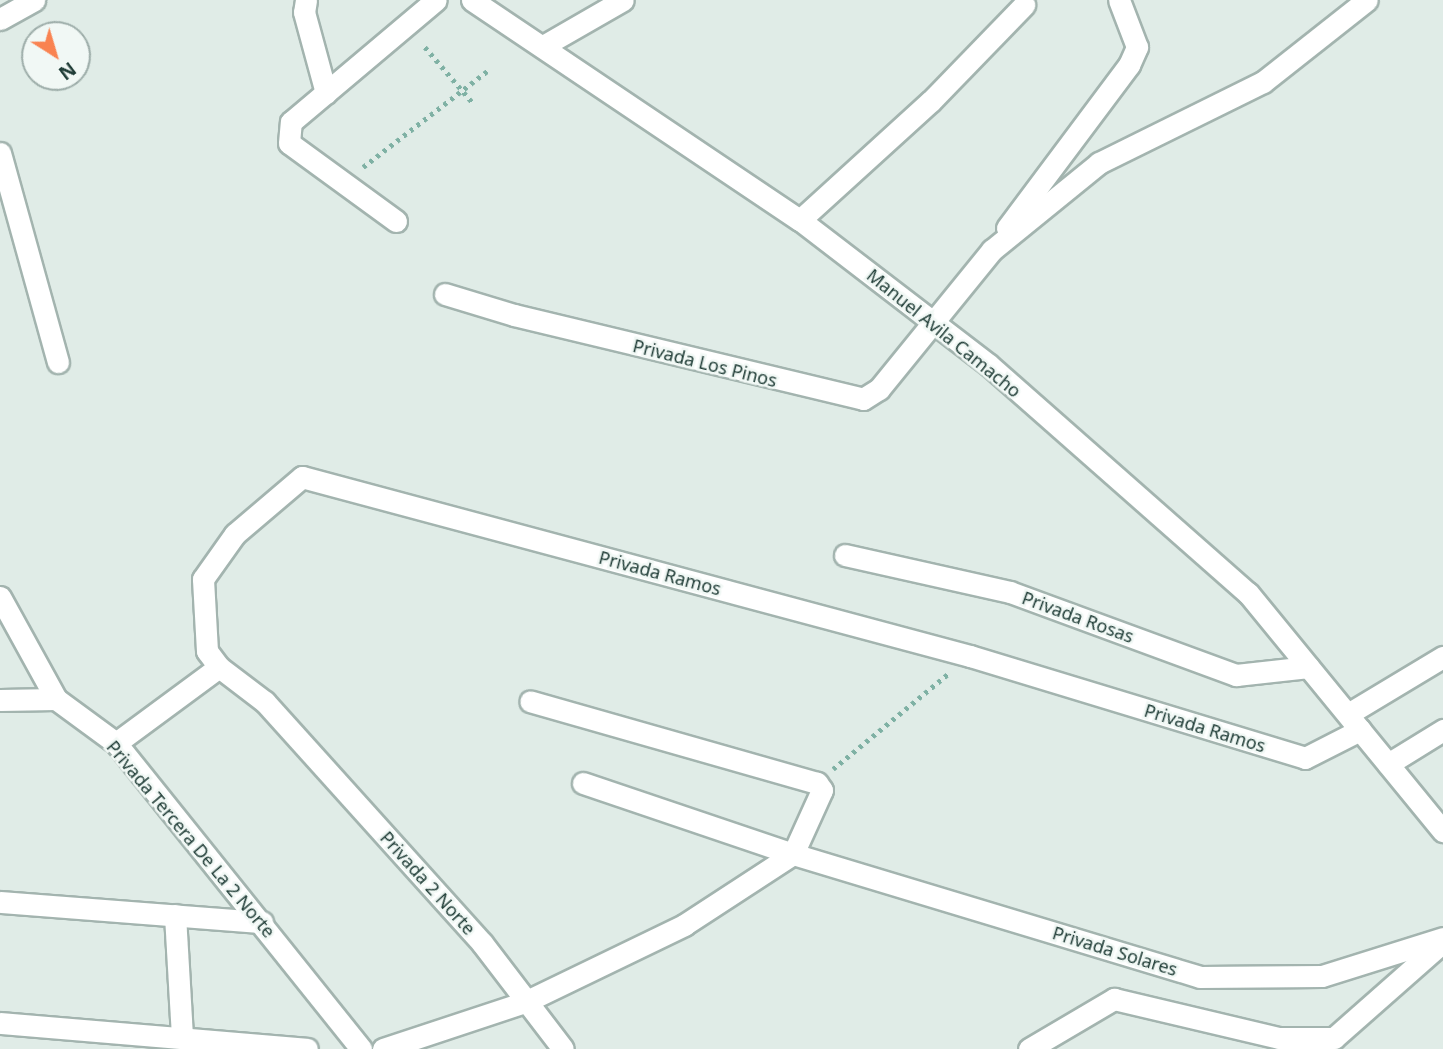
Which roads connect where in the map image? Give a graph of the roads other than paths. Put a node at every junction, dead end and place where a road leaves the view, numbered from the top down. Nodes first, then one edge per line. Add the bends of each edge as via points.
1 (34, 0) edge
2 (306, 0) edge
3 (436, 0) edge
4 (472, 0) edge
5 (623, 0) edge
6 (1119, 0) edge
7 (1367, 0) edge
8 (1024, 5) dead end
9 (0, 19) edge
10 (543, 46) junction
11 (326, 93) junction
12 (0, 153) edge
13 (800, 220) junction
14 (396, 221) dead end
15 (992, 250) junction
16 (445, 294) dead end
17 (934, 321) junction
18 (58, 362) dead end
19 (845, 555) dead end
20 (0, 597) edge
21 (1443, 657) edge
22 (219, 667) junction
23 (1309, 667) junction
24 (56, 699) junction
25 (0, 700) edge
26 (530, 701) dead end
27 (1354, 722) junction
28 (1443, 730) edge
29 (116, 743) junction
30 (1388, 764) junction
31 (583, 783) dead end
32 (1443, 831) edge
33 (793, 854) junction
34 (0, 902) edge
35 (175, 915) junction
36 (262, 922) junction
37 (1443, 940) edge
38 (525, 1002) junction
39 (0, 1023) edge
40 (182, 1037) junction
41 (1343, 1044) edge
42 (307, 1049) edge
43 (360, 1049) edge
44 (383, 1049) edge
45 (563, 1049) edge
46 (1029, 1049) edge

1 - 9 street
2 - 11 street via 304,12
3 - 11 street
4 - 10 street, Manuel Avila Camacho
5 - 10 street
6 - 15 street via 1137,47 1129,65
7 - 15 street via 1263,82 1099,163
8 - 13 street via 931,101
10 - 13 street, Manuel Avila Camacho
11 - 14 street via 291,122 289,143
12 - 18 street
13 - 17 street, Manuel Avila Camacho
15 - 17 street
16 - 17 street, Privada Los Pinos via 514,315 863,399 878,389
17 - 23 street, Manuel Avila Camacho via 1248,593
19 - 23 street, Privada Rosas via 1010,592 1236,675
20 - 24 street, Privada Tercera De La 2 Norte
21 - 27 street, Privada Ramos
22 - 27 street, Privada Ramos via 207,651 203,579 235,534 302,477 970,656 1306,758
22 - 29 street
22 - 38 street, Privada 2 Norte via 265,702 482,943
23 - 27 street, Manuel Avila Camacho
24 - 25 street
24 - 29 street, Privada Tercera De La 2 Norte
26 - 33 street via 817,783 822,790 818,802
27 - 30 street, Manuel Avila Camacho
28 - 30 street
29 - 36 street, Privada Tercera De La 2 Norte
30 - 32 street, Manuel Avila Camacho
31 - 33 street, Privada Solares
33 - 37 street, Privada Solares via 1200,977 1322,976
33 - 38 street via 684,925
34 - 35 street
35 - 36 street
35 - 40 street
36 - 43 street, Privada Tercera De La 2 Norte
37 - 41 street
38 - 44 street
38 - 45 street
39 - 40 street
40 - 42 street
41 - 46 street via 1279,1038 1114,999

